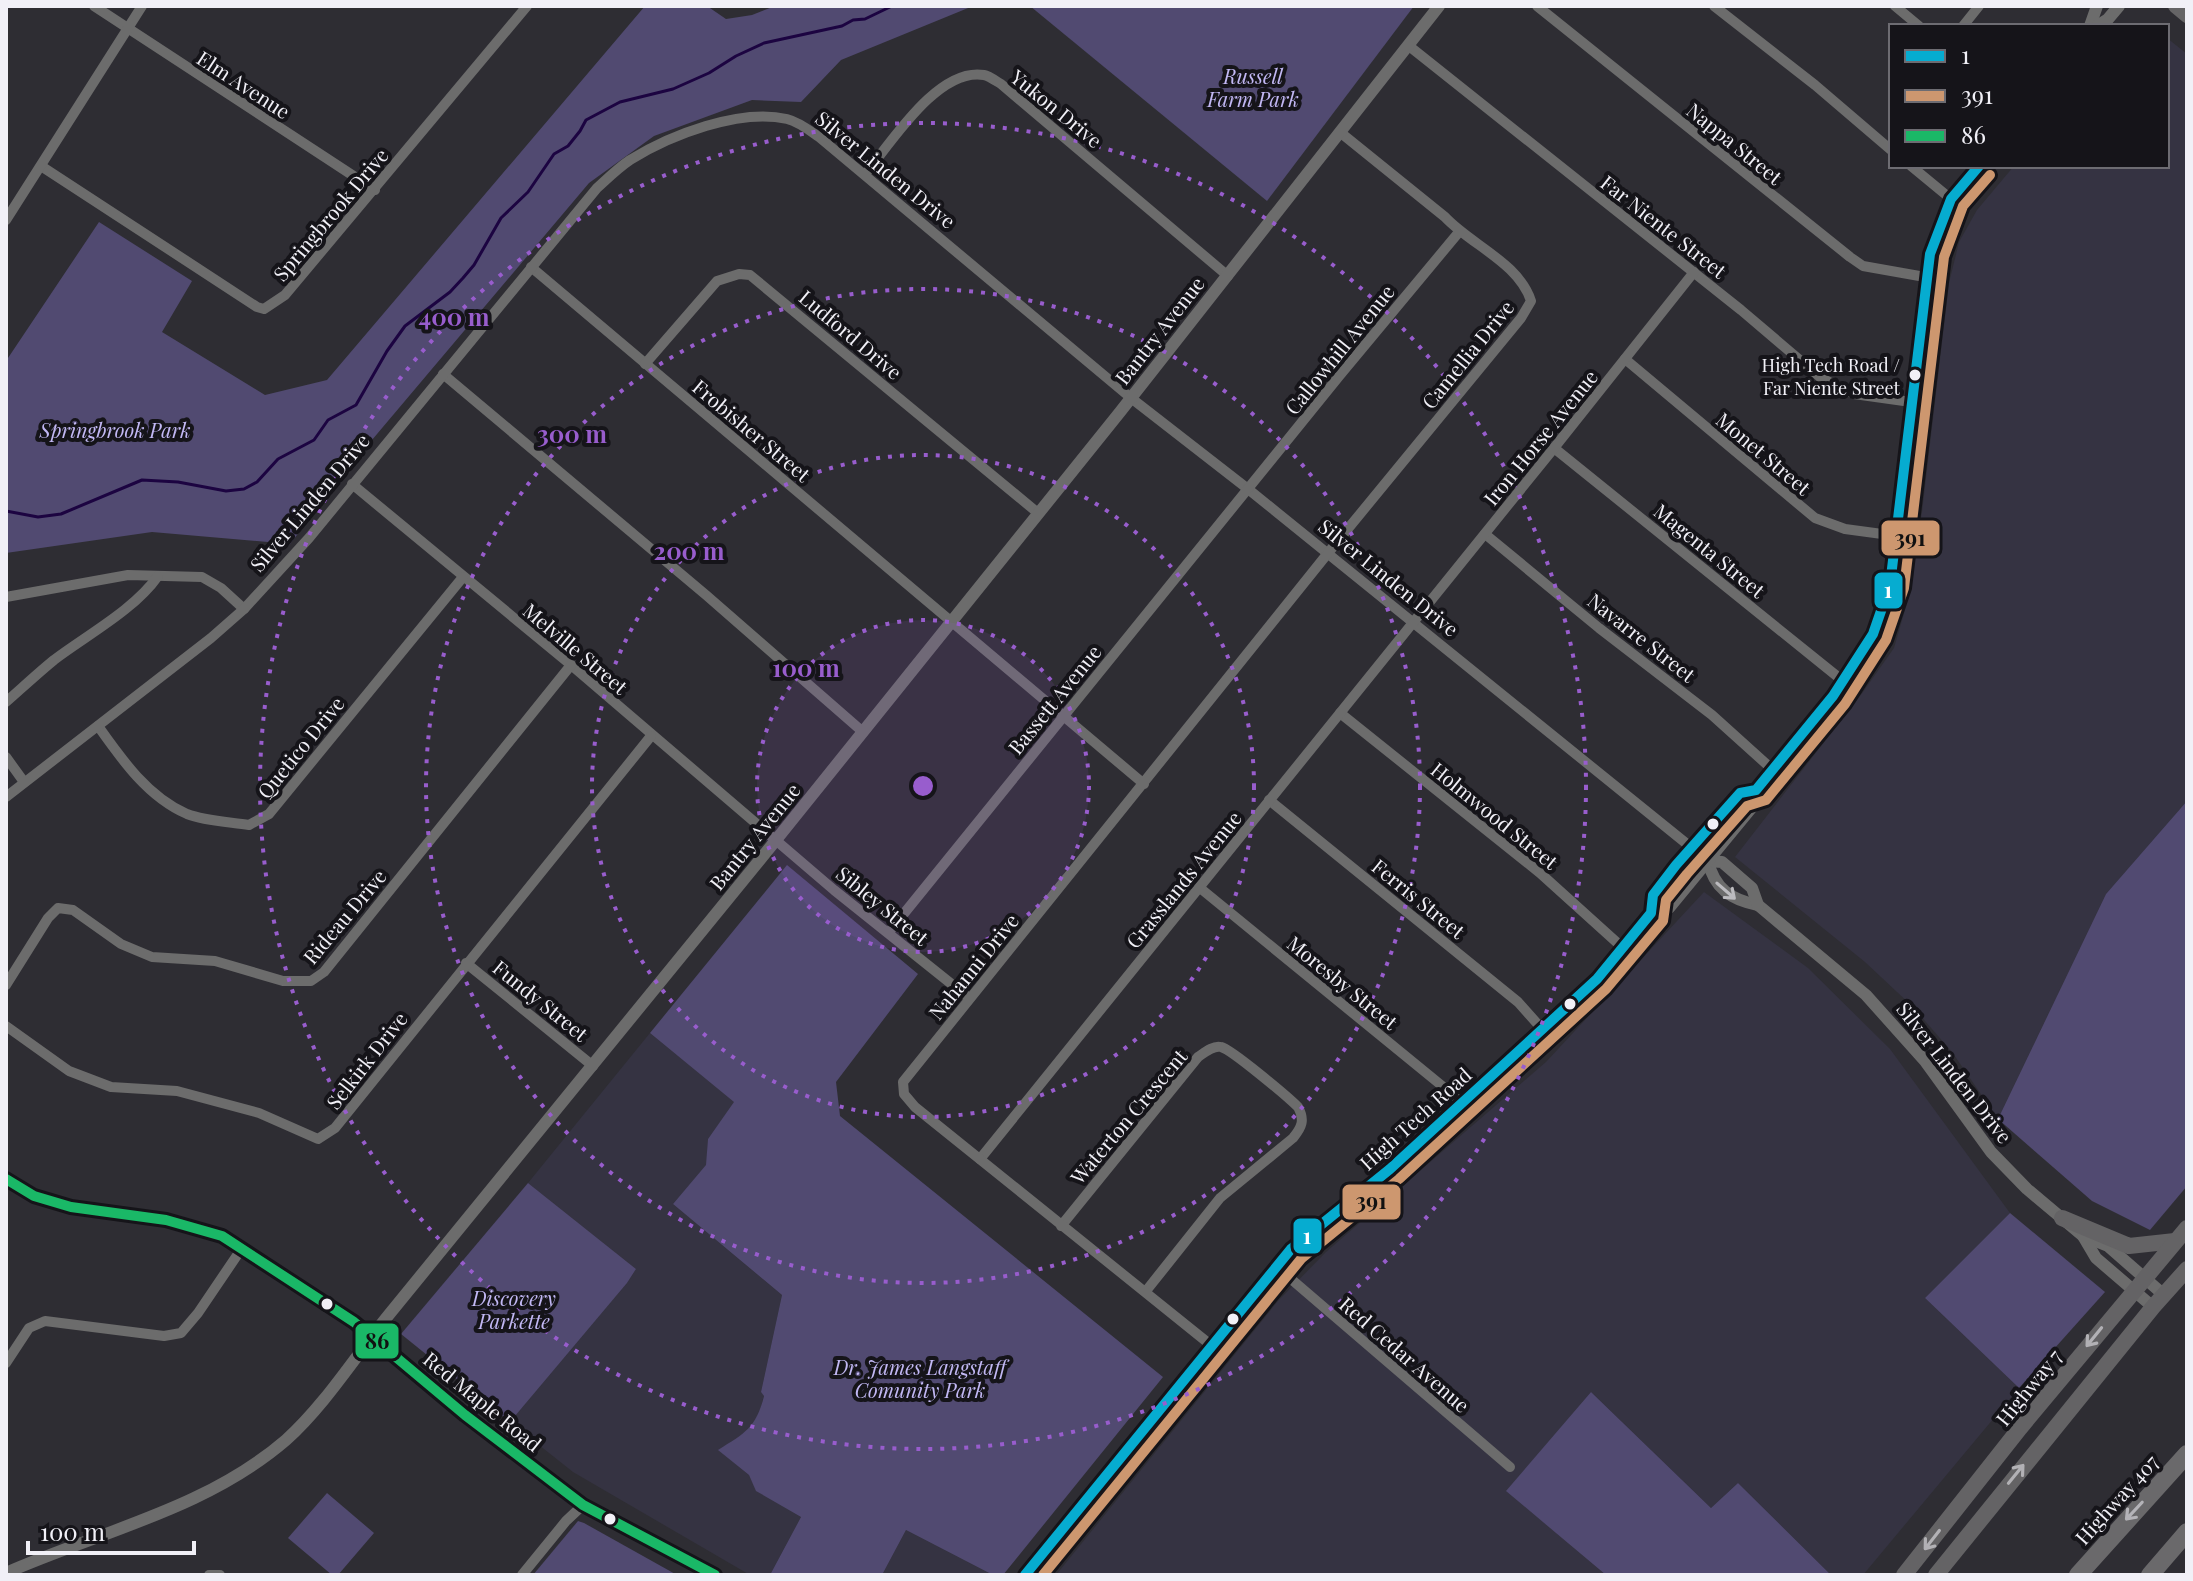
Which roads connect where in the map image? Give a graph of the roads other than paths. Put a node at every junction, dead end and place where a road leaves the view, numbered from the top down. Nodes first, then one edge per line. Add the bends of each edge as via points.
1 (94, 6) edge
2 (142, 6) edge
3 (527, 6) edge
4 (1439, 6) edge
5 (1537, 6) edge
6 (1714, 6) edge
7 (1895, 6) edge
8 (1979, 6) edge
9 (2119, 6) edge
10 (2175, 6) edge
11 (2187, 16) edge
12 (1917, 24) edge
13 (1965, 24) edge
14 (2100, 24) edge
15 (127, 28) junction
16 (1409, 46) junction
17 (1341, 133) junction
18 (1889, 148) edge
19 (41, 166) junction
20 (1913, 168) edge
21 (1977, 168) edge
22 (866, 173) junction
23 (375, 190) junction
24 (1951, 199) junction
25 (6, 220) edge
26 (1459, 232) junction
27 (531, 267) junction
28 (1694, 272) junction
29 (1228, 276) junction
30 (1925, 277) junction
31 (1625, 359) junction
32 (645, 364) junction
33 (443, 374) junction
34 (1131, 398) junction
35 (1911, 402) junction
36 (1554, 448) junction
37 (352, 484) junction
38 (1248, 489) junction
39 (1038, 513) junction
40 (1485, 534) junction
41 (1897, 536) junction
42 (1328, 553) junction
43 (158, 576) junction
44 (463, 577) junction
45 (6, 597) edge
46 (244, 609) junction
47 (950, 621) junction
48 (1413, 622) junction
49 (571, 665) junction
50 (1843, 681) junction
51 (6, 702) edge
52 (1340, 713) junction
53 (1064, 717) junction
54 (98, 726) junction
55 (863, 732) junction
56 (651, 736) junction
57 (6, 757) edge
58 (1773, 770) junction
59 (24, 782) junction
60 (1144, 784) junction
61 (1756, 790) junction
62 (6, 797) edge
63 (1269, 800) junction
64 (776, 840) junction
65 (1691, 848) junction
66 (1708, 861) junction
67 (1200, 888) junction
68 (1758, 905) junction
69 (1651, 913) junction
70 (889, 932) junction
71 (1623, 948) junction
72 (466, 963) junction
73 (6, 985) edge
74 (969, 998) junction
75 (6, 1026) edge
76 (1542, 1029) junction
77 (593, 1066) junction
78 (1463, 1103) junction
79 (980, 1159) junction
80 (6, 1179) edge
81 (2062, 1218) junction
82 (1061, 1226) junction
83 (2187, 1228) edge
84 (2175, 1241) junction
85 (242, 1248) junction
86 (1277, 1267) junction
87 (2187, 1269) edge
88 (2139, 1284) junction
89 (1146, 1291) junction
90 (2158, 1301) junction
91 (371, 1337) junction
92 (1212, 1346) junction
93 (6, 1363) edge
94 (2187, 1454) edge
95 (1510, 1467) dead end
96 (583, 1505) junction
97 (2187, 1532) edge
98 (6, 1573) edge
99 (209, 1575) edge
100 (220, 1575) edge
101 (522, 1575) edge
102 (715, 1575) edge
103 (1025, 1575) edge
104 (1904, 1575) edge
105 (1936, 1575) edge
106 (2078, 1575) edge
107 (2150, 1575) edge

1 - 15 street, Elm Avenue
2 - 15 street
3 - 23 street, Springbrook Drive
4 - 16 street, Bantry Avenue
5 - 30 street, Nappa Street via 1850,257 1863,266
6 - 18 street
7 - 12 street
8 - 13 street
9 - 14 street
10 - 11 main road
15 - 19 street
15 - 23 street, Elm Avenue
16 - 17 street, Bantry Avenue
16 - 28 street, Far Niente Street
17 - 26 street, Camellia Drive
17 - 29 street, Bantry Avenue
19 - 23 street, Springbrook Drive via 264,309 285,295
19 - 25 street
20 - 24 street
21 - 24 street, High Tech Road
22 - 27 street, Silver Linden Drive via 801,124 753,115 736,118 664,142 628,161 597,188
22 - 29 street, Yukon Drive via 933,92 968,76 985,75
22 - 34 street, Silver Linden Drive
24 - 30 street, High Tech Road
26 - 38 street, Callowhill Avenue
26 - 42 street, Camellia Drive via 1518,277 1531,301
27 - 32 street, Frobisher Street
27 - 33 street, Silver Linden Drive
28 - 31 street, Iron Horse Avenue
28 - 35 street, Far Niente Street via 1821,378 1854,394
29 - 34 street, Bantry Avenue
30 - 35 street, High Tech Road
31 - 36 street, Iron Horse Avenue
31 - 41 street, Monet Street via 1815,518 1845,529
32 - 39 street, Ludford Drive via 717,281 750,275
32 - 47 street, Frobisher Street
33 - 37 street, Silver Linden Drive
33 - 55 street
34 - 38 street, Silver Linden Drive
34 - 39 street, Bantry Avenue
35 - 41 street, High Tech Road
36 - 40 street, Iron Horse Avenue
36 - 50 street, Magenta Street
37 - 44 street, Melville Street
37 - 46 street, Silver Linden Drive
38 - 42 street, Silver Linden Drive
38 - 53 street, Bassett Avenue
39 - 47 street, Bantry Avenue
40 - 48 street, Iron Horse Avenue
40 - 58 street, Navarre Street via 1722,723
41 - 50 street, High Tech Road via 1890,585 1873,634
42 - 48 street, Silver Linden Drive
42 - 60 street, Nahanni Drive
43 - 45 street via 128,575
43 - 46 street via 202,577
43 - 51 street
44 - 49 street, Melville Street
44 - 54 street, Quetico Drive via 269,814 249,825 188,815 174,806 127,767
46 - 54 street, Silver Linden Drive
47 - 53 street, Frobisher Street
47 - 55 street, Bantry Avenue
48 - 52 street, Grasslands Avenue
48 - 65 street, Silver Linden Drive
49 - 56 street, Melville Street
49 - 73 street, Rideau Drive via 324,972 311,981 283,981 215,961 152,957 121,944 73,910 58,908
50 - 58 street, High Tech Road
52 - 63 street, Grasslands Avenue
52 - 71 street, Holmwood Street via 1540,873
53 - 60 street, Frobisher Street
53 - 70 street, Bassett Avenue
54 - 59 street, Silver Linden Drive
55 - 64 street, Bantry Avenue
56 - 64 street, Melville Street
56 - 72 street, Selkirk Drive
57 - 59 street
58 - 61 street, High Tech Road
59 - 62 street, Silver Linden Drive
60 - 74 street, Nahanni Drive
61 - 65 street, High Tech Road via 1740,793
61 - 66 street, High Tech Road via 1753,806
63 - 67 street, Grasslands Avenue
63 - 76 street, Ferris Street via 1505,991
64 - 70 street, Sibley Street
64 - 77 street, Bantry Avenue
65 - 66 street, Silver Linden Drive
65 - 69 street, High Tech Road via 1653,895
66 - 68 street, Silver Linden Drive via 1722,862 1752,888
66 -> 68 street, Silver Linden Drive via 1712,879 1738,901
66 - 69 street, High Tech Road via 1669,908
67 - 78 street, Moresby Street
67 - 79 street, Grasslands Avenue
68 - 81 street, Silver Linden Drive via 1866,995 1925,1061 1991,1152
69 - 71 street, High Tech Road
70 - 74 street, Sibley Street
71 - 76 street, High Tech Road
72 - 75 street, Selkirk Drive via 335,1128 318,1139 259,1113 177,1091 111,1087 69,1071
72 - 77 street, Fundy Street
74 - 79 street, Nahanni Drive via 903,1082 904,1094 915,1107
76 - 78 street, High Tech Road
77 - 91 street, Bantry Avenue
78 - 86 street, High Tech Road via 1291,1249
79 - 82 street, Nahanni Drive
80 - 85 street, Red Maple Road via 34,1196 71,1207 201,1228
81 - 84 main road via 2129,1246
81 - 88 street, Silver Linden Drive via 2083,1236 2108,1246
82 - 89 street, Nahanni Drive
82 - 89 street, Waterton Crescent via 1198,1057 1214,1047 1235,1055 1298,1107 1302,1127 1220,1198
83 - 84 main road, Highway 7
84 - 88 main road, Highway 7
85 - 91 street, Red Maple Road
85 - 93 street via 181,1333 164,1336 45,1321 29,1328
86 - 92 street, High Tech Road
86 - 95 street, Red Cedar Avenue
87 - 90 main road
88 - 90 street, Silver Linden Drive
88 -> 104 main road, Highway 7
89 - 92 street, Nahanni Drive
105 -> 90 main road
91 - 96 street, Red Maple Road
91 - 98 street, Bantry Avenue via 338,1382 262,1460 195,1500
92 - 103 street, High Tech Road
94 -> 106 highway, Highway 407
96 - 101 street
96 - 102 street, Red Maple Road
97 - 107 highway
99 - 100 street

